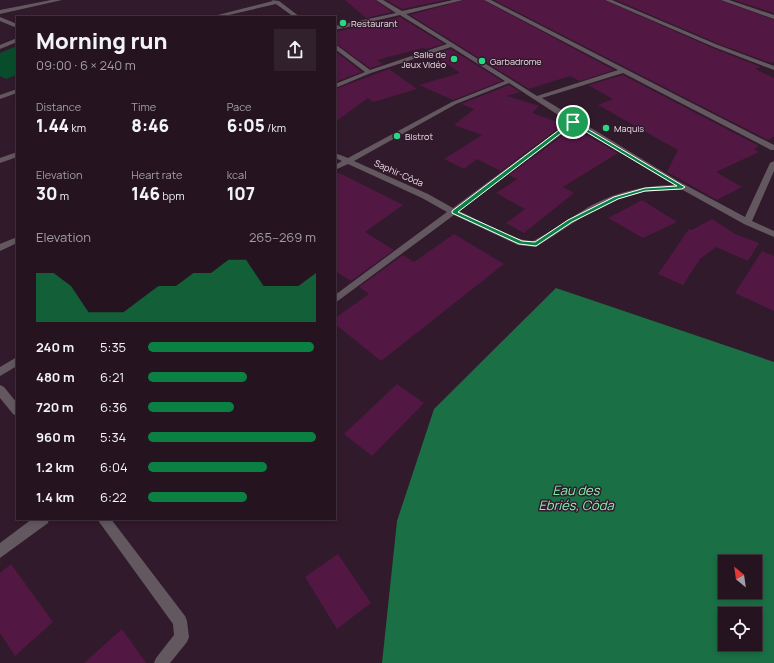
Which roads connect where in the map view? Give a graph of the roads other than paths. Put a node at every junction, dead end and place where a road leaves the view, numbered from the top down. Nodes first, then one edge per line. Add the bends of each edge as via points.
1 (59, 0) edge
2 (379, 0) edge
3 (460, 0) edge
4 (487, 0) edge
5 (608, 0) edge
6 (724, 0) edge
7 (275, 1) edge
8 (0, 12) edge
9 (401, 13) junction
10 (217, 16) edge
11 (296, 16) edge
12 (774, 17) edge
13 (0, 19) edge
14 (16, 26) edge
15 (336, 28) edge
16 (16, 40) edge
17 (451, 45) junction
18 (0, 47) edge
19 (336, 47) edge
20 (774, 67) edge
21 (622, 71) junction
22 (369, 72) junction
23 (508, 81) junction
24 (336, 86) edge
25 (16, 91) edge
26 (0, 97) edge
27 (536, 98) junction
28 (573, 122) junction
29 (774, 148) edge
30 (16, 154) edge
31 (336, 155) edge
32 (347, 160) junction
33 (0, 161) edge
34 (774, 163) edge
35 (336, 167) edge
36 (682, 187) junction
37 (454, 212) junction
38 (747, 222) junction
39 (774, 234) edge
40 (16, 240) edge
41 (0, 248) edge
42 (336, 299) edge
43 (16, 362) edge
44 (0, 372) edge
45 (0, 390) edge
46 (16, 410) edge
47 (42, 520) edge
48 (104, 520) edge
49 (0, 551) edge
50 (161, 663) edge

1 - 8 street
2 - 9 street
3 - 9 street
4 - 21 street
5 - 20 street via 728,51
6 - 12 street
7 - 10 street
7 - 11 street
9 - 15 street
9 - 17 street
13 - 14 street
16 - 18 street
17 - 22 street
17 - 23 street
19 - 22 street
21 - 27 street
21 - 29 street
22 - 24 street
23 - 27 street
23 - 32 street via 454,103
25 - 26 street
27 - 28 street
28 - 36 street
28 - 37 street
30 - 33 street
31 - 32 street, Saphir-Côda
32 - 35 street
32 - 37 street, Saphir-Côda via 426,196
34 - 38 street
36 - 37 street, Saphir-Côda via 645,189 616,198 570,221 536,244 521,243
36 - 38 street
37 - 42 street
38 - 39 street
40 - 41 street
43 - 44 street
45 - 46 street
47 - 49 street
48 - 50 street via 180,621 182,637

